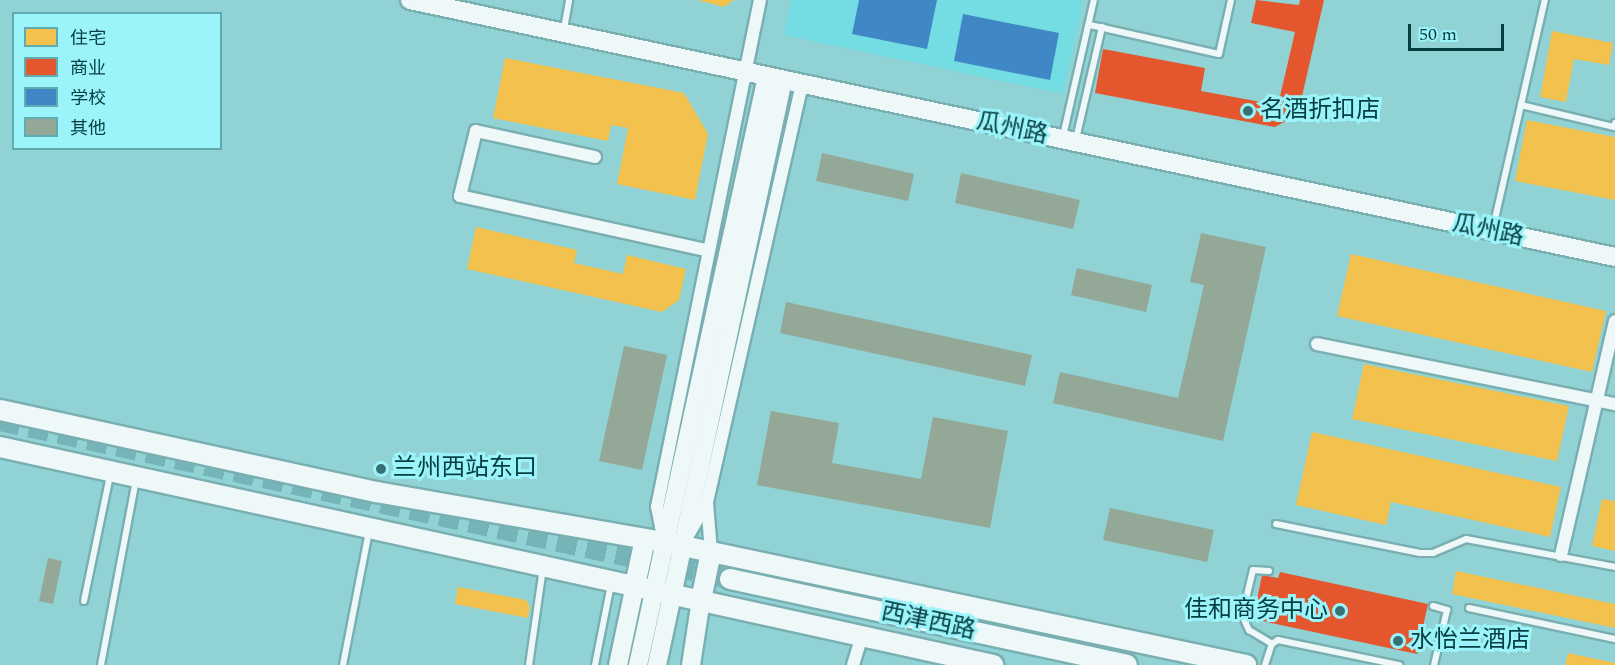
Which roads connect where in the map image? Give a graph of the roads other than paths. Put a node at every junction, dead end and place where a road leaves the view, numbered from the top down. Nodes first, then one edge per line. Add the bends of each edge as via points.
1 (410, 0) edge
2 (570, 0) edge
3 (760, 0) edge
4 (1094, 0) edge
5 (1231, 0) edge
6 (1545, 0) edge
7 (1090, 25) junction
8 (1102, 27) junction
9 (563, 33) junction
10 (743, 71) junction
11 (775, 78) junction
12 (802, 84) junction
13 (1521, 105) junction
14 (1615, 123) edge
15 (1069, 141) junction
16 (595, 157) dead end
17 (1492, 232) junction
18 (706, 250) junction
19 (1615, 257) edge
20 (1615, 321) edge
21 (1317, 344) dead end
22 (1597, 401) junction
23 (1615, 404) edge
24 (0, 410) edge
25 (0, 447) edge
26 (111, 472) junction
27 (136, 478) junction
28 (707, 502) junction
29 (1276, 524) dead end
30 (369, 531) junction
31 (664, 542) junction
32 (711, 552) junction
33 (1561, 555) junction
34 (543, 566) junction
35 (1615, 567) edge
36 (1269, 571) dead end
37 (611, 580) junction
38 (653, 589) junction
39 (701, 600) junction
40 (84, 601) dead end
41 (1433, 606) dead end
42 (1469, 608) dead end
43 (862, 636) junction
44 (1615, 639) edge
45 (1272, 644) junction
46 (101, 665) edge
47 (343, 665) edge
48 (529, 665) edge
49 (595, 665) edge
50 (618, 665) edge
51 (638, 665) edge
52 (657, 665) edge
53 (691, 665) edge
54 (853, 665) edge
55 (993, 665) edge
56 (1073, 665) edge
57 (1127, 665) edge
58 (1246, 665) edge
59 (1265, 665) edge
60 (1399, 665) edge
61 (1434, 665) edge

1 - 9 street, 瓜州路
2 - 9 lane
3 - 10 street
4 - 7 lane
5 - 8 lane via 1219,54
6 - 13 lane
7 - 8 lane
7 - 15 lane
8 - 15 lane
9 - 10 street, 瓜州路
10 - 11 street, 瓜州路
10 - 18 street
11 - 12 street, 瓜州路
11 - 31 street
12 - 15 street, 瓜州路
12 - 28 street
13 - 14 lane via 1614,127
13 - 17 lane
15 - 17 street, 瓜州路
16 - 18 street via 476,131 460,196
17 - 19 street, 瓜州路
18 - 31 street via 657,507
20 - 22 street
21 - 22 street
22 - 23 street
22 - 33 street
24 - 31 main road via 377,492
25 - 26 main road
26 - 27 main road
26 - 40 lane
27 - 30 main road
27 - 46 lane
28 - 31 street
28 - 32 street
29 - 33 lane via 1420,553 1433,553 1466,539
30 - 34 main road
30 - 47 lane
31 - 32 main road
31 - 38 main road
31 - 38 street
32 - 39 main road
32 - 58 main road
33 - 35 lane
34 - 37 main road
34 - 48 lane
36 - 45 lane via 1253,570 1242,615 1249,630
37 - 38 main road
37 - 49 lane
38 - 39 main road
38 - 50 street
38 - 51 street
38 - 52 street
39 - 43 main road
39 - 53 street
41 - 61 lane via 1447,610
42 - 44 lane
43 - 54 street
43 - 55 main road
45 - 59 lane
45 - 60 lane via 1278,640
56 - 57 main road, 西津西路 via 729,584

